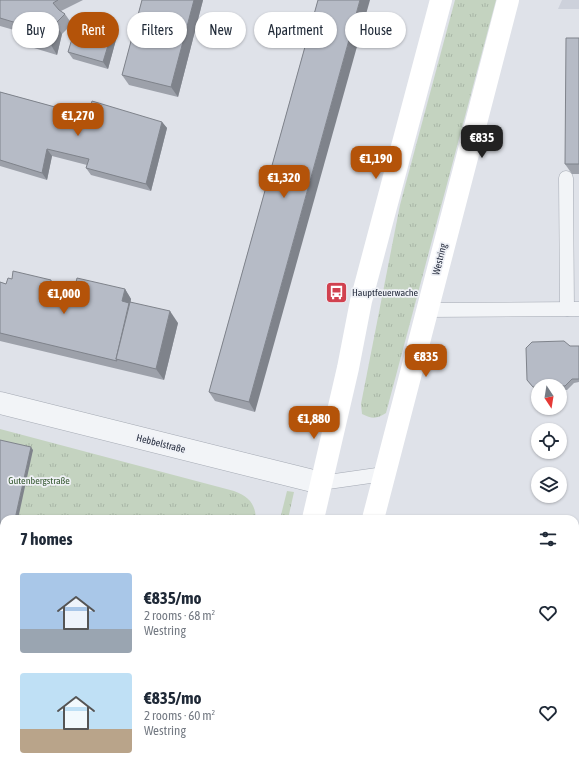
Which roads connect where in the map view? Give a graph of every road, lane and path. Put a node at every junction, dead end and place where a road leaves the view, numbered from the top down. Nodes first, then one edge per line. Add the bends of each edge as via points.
1 (441, 0) edge
2 (508, 0) edge
3 (566, 178) edge
4 (573, 309) edge
5 (426, 310) junction
6 (0, 404) edge
7 (384, 474) junction
8 (321, 483) junction
9 (314, 515) edge
10 (374, 515) edge

1 - 8 main road via 361,301
2 - 5 main road, Westring
3 - 4 lane
4 - 5 lane
5 - 7 main road, Westring
6 - 8 street, Hebbelstraße
7 - 8 lane
7 - 10 main road, Westring
8 - 9 main road

